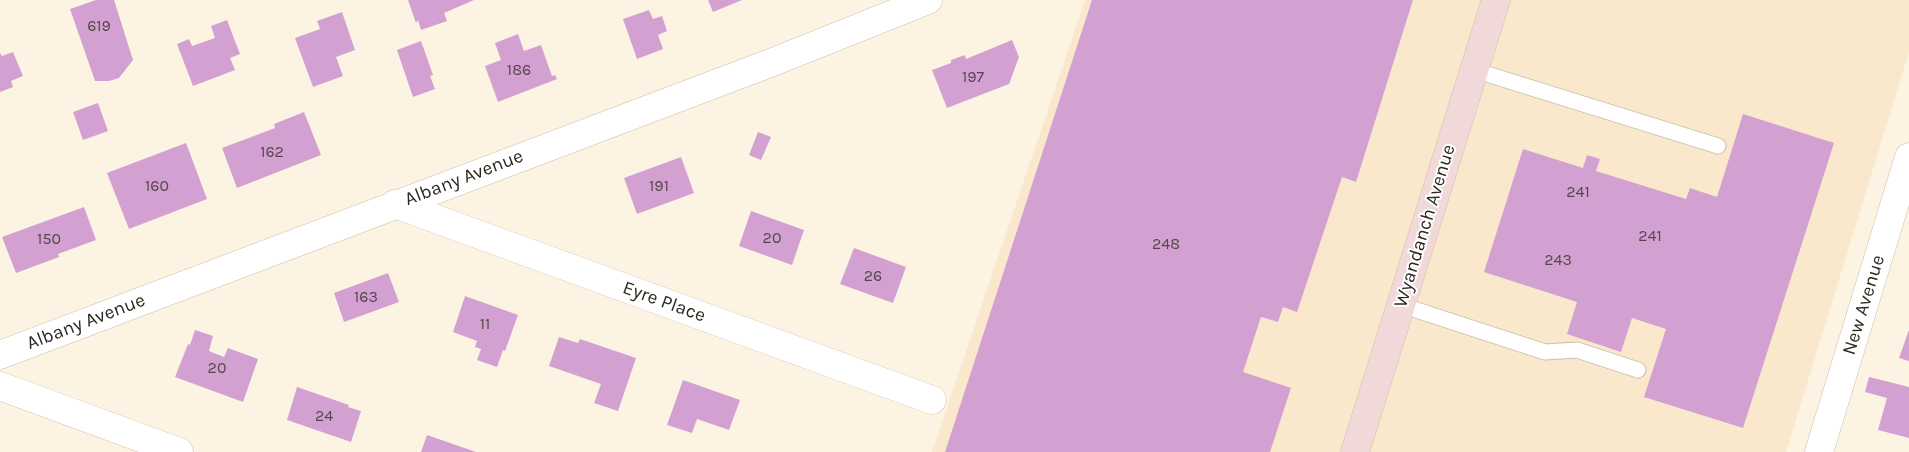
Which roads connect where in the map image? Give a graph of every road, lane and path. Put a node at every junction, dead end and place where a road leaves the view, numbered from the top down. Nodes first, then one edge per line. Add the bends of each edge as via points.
1 (928, 0) edge
2 (1496, 0) edge
3 (1474, 70) junction
4 (1718, 146) dead end
5 (1909, 157) edge
6 (395, 204) junction
7 (1401, 305) junction
8 (0, 355) edge
9 (1638, 370) dead end
10 (0, 386) edge
11 (932, 400) dead end
12 (179, 452) edge
13 (1355, 452) edge
14 (1818, 452) edge

1 - 6 street, Albany Avenue via 764,66
2 - 3 street, Wyandanch Avenue
3 - 4 lane
3 - 7 street, Wyandanch Avenue
5 - 14 street, New Avenue
6 - 8 street, Albany Avenue
6 - 11 street, Eyre Place
7 - 9 lane via 1546,352 1577,350
7 - 13 street, Wyandanch Avenue
10 - 12 street

